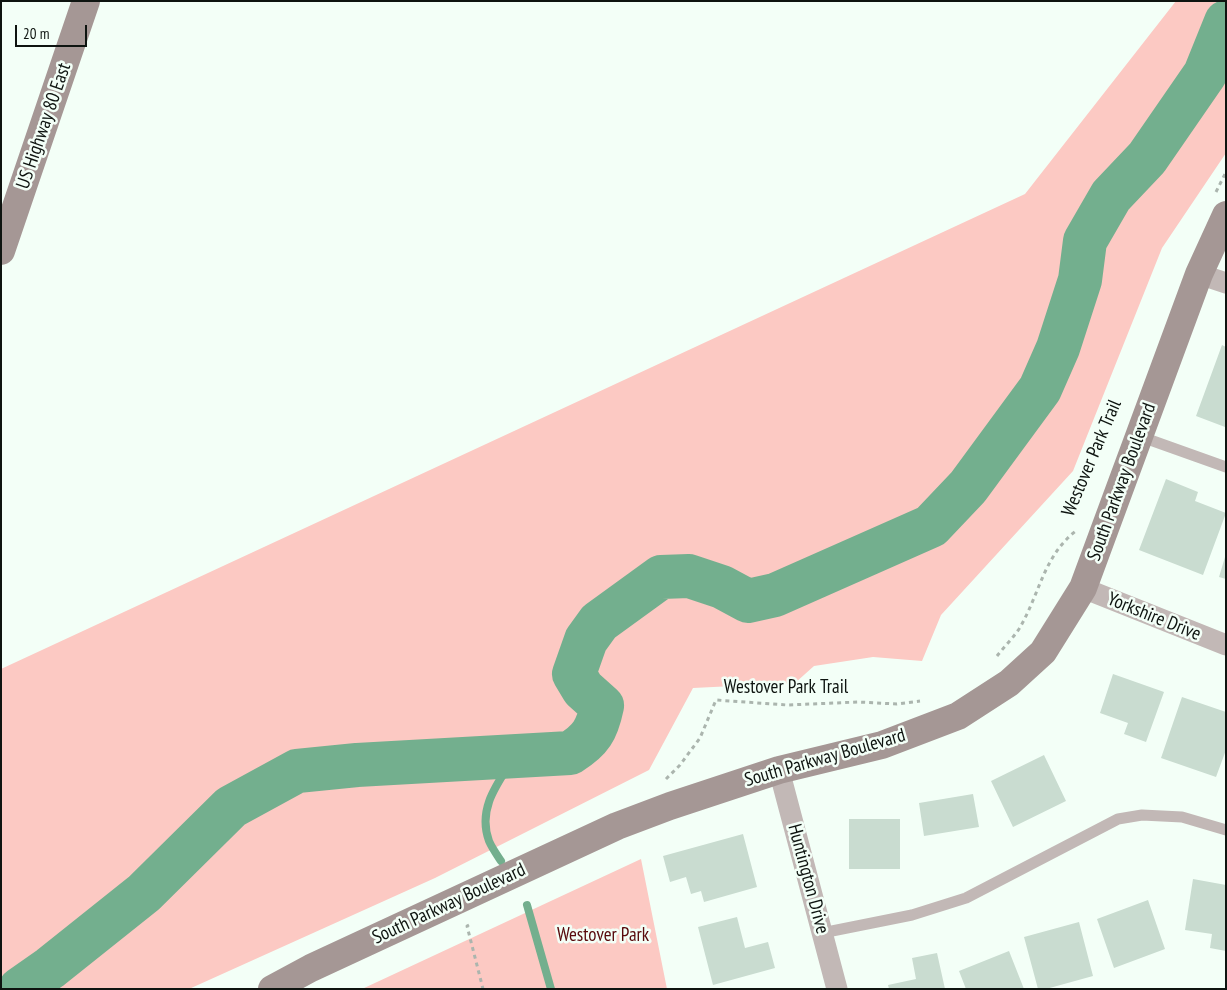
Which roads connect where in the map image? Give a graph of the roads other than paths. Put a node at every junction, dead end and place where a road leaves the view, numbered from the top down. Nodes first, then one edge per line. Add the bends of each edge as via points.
1 (86, 1) edge
2 (1219, 206) edge
3 (1, 251) edge
4 (1199, 274) junction
5 (1226, 283) edge
6 (1139, 436) junction
7 (1226, 467) edge
8 (1083, 588) junction
9 (1226, 645) edge
10 (779, 770) junction
11 (1226, 830) edge
12 (822, 933) junction
13 (272, 989) edge
14 (837, 989) edge

1 - 3 street, US Highway 80 East
2 - 4 street, South Parkway Boulevard
4 - 5 street
4 - 6 street, South Parkway Boulevard
6 - 7 lane
6 - 8 street, South Parkway Boulevard
8 - 9 street, Yorkshire Drive
8 - 10 street, South Parkway Boulevard via 1043,652 1010,682 958,716 882,746
10 - 12 street, Huntington Drive
10 - 13 street, South Parkway Boulevard via 617,826
11 - 12 lane via 1182,817 1142,815 1118,819 966,898 912,915
12 - 14 street, Huntington Drive

